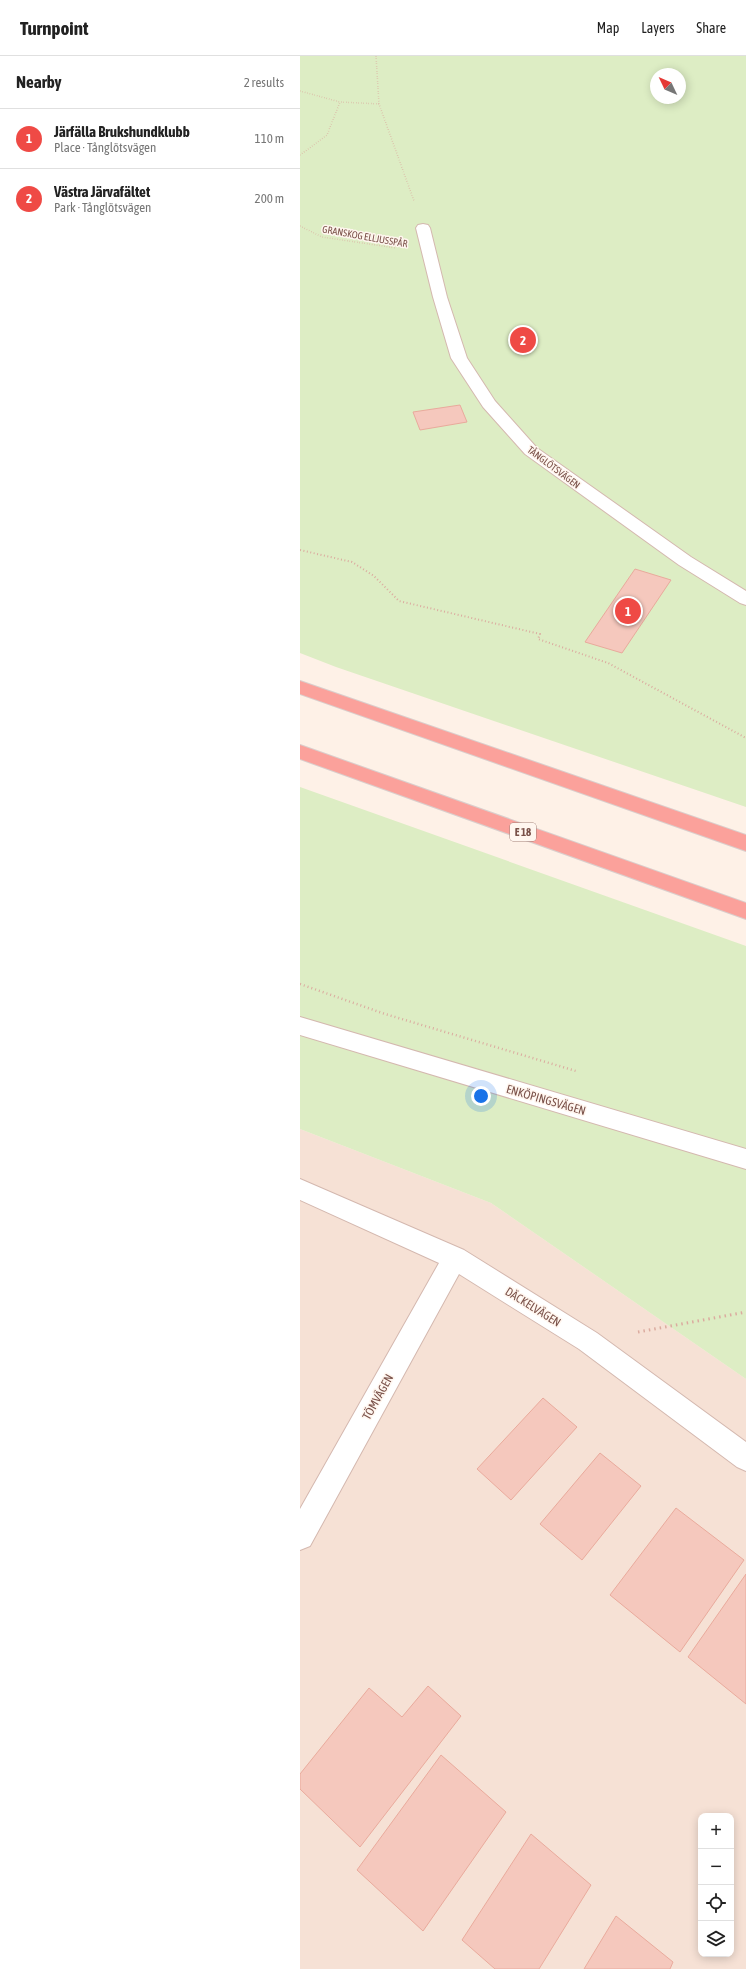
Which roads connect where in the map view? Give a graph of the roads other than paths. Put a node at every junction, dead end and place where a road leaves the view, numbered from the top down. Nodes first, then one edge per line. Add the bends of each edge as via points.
1 (423, 228) road end
2 (746, 599) edge
3 (300, 687) edge
4 (300, 752) edge
5 (746, 843) edge
6 (746, 911) edge
7 (300, 1026) edge
8 (746, 1159) edge
9 (300, 1189) edge
10 (455, 1258) junction
11 (746, 1458) edge
12 (300, 1536) edge

1 - 2 street, TÅNGLÖTSVÄGEN via 440,297 459,358 489,404 527,448 685,561
3 - 5 highway
4 - 6 highway, E 18
7 - 8 street, ENKÖPINGSVÄGEN
9 - 10 street, DÄCKELVÄGEN
10 - 11 street, DÄCKELVÄGEN via 588,1341
10 - 12 street, TÖMVÄGEN

